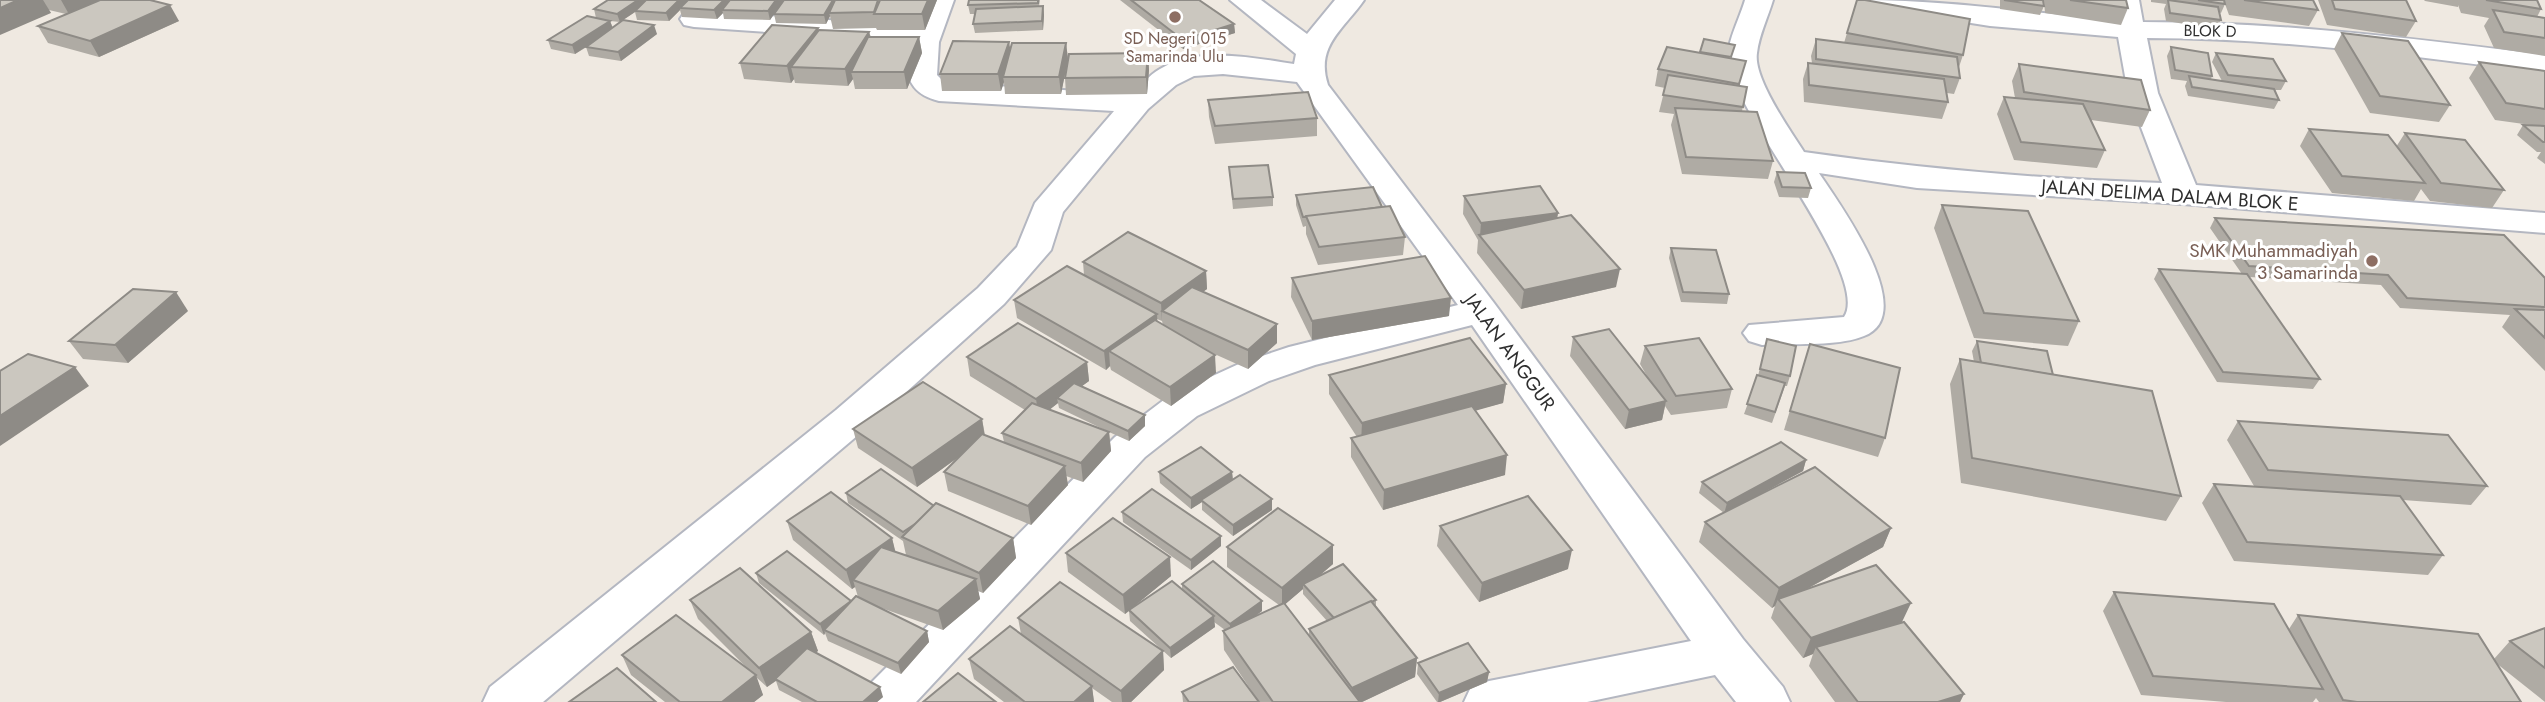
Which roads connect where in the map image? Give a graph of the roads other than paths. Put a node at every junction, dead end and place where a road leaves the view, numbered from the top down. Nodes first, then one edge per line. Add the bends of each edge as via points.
1 (940, 0) edge
2 (1244, 0) edge
3 (1350, 0) edge
4 (1759, 0) edge
5 (1876, 0) edge
6 (2125, 0) edge
7 (694, 19) edge
8 (2129, 30) junction
9 (927, 35) junction
10 (1309, 62) junction
11 (2545, 64) edge
12 (1137, 103) junction
13 (1796, 160) junction
14 (2183, 194) junction
15 (2545, 223) edge
16 (1481, 311) junction
17 (1762, 332) dead end
18 (1726, 653) junction
19 (508, 702) edge
20 (886, 702) edge
21 (1489, 702) edge
22 (1765, 702) edge

1 - 9 street
2 - 10 street
3 - 10 street
4 - 13 street via 1742,54 1743,65 1783,145
5 - 8 street, BLOK D via 1990,18
6 - 8 street
7 - 9 street
8 - 11 street, BLOK D via 2237,30 2337,38
8 - 14 street via 2143,93
9 - 12 street via 921,78 939,92
10 - 12 street via 1192,68 1172,73
10 - 16 street, JALAN ANGGUR via 1313,86
12 - 19 street via 1046,210 1034,250 991,296 850,420
13 - 14 street, JALAN DELIMA DALAM BLOK E via 1917,178
13 - 17 street via 1844,241 1862,282 1867,310 1861,323 1851,328
14 - 15 street, JALAN DELIMA DALAM BLOK E
16 - 18 street, JALAN ANGGUR
16 - 20 street via 1303,356 1255,372 1183,406 1129,447
18 - 21 street
18 - 22 street, JALAN ANGGUR

